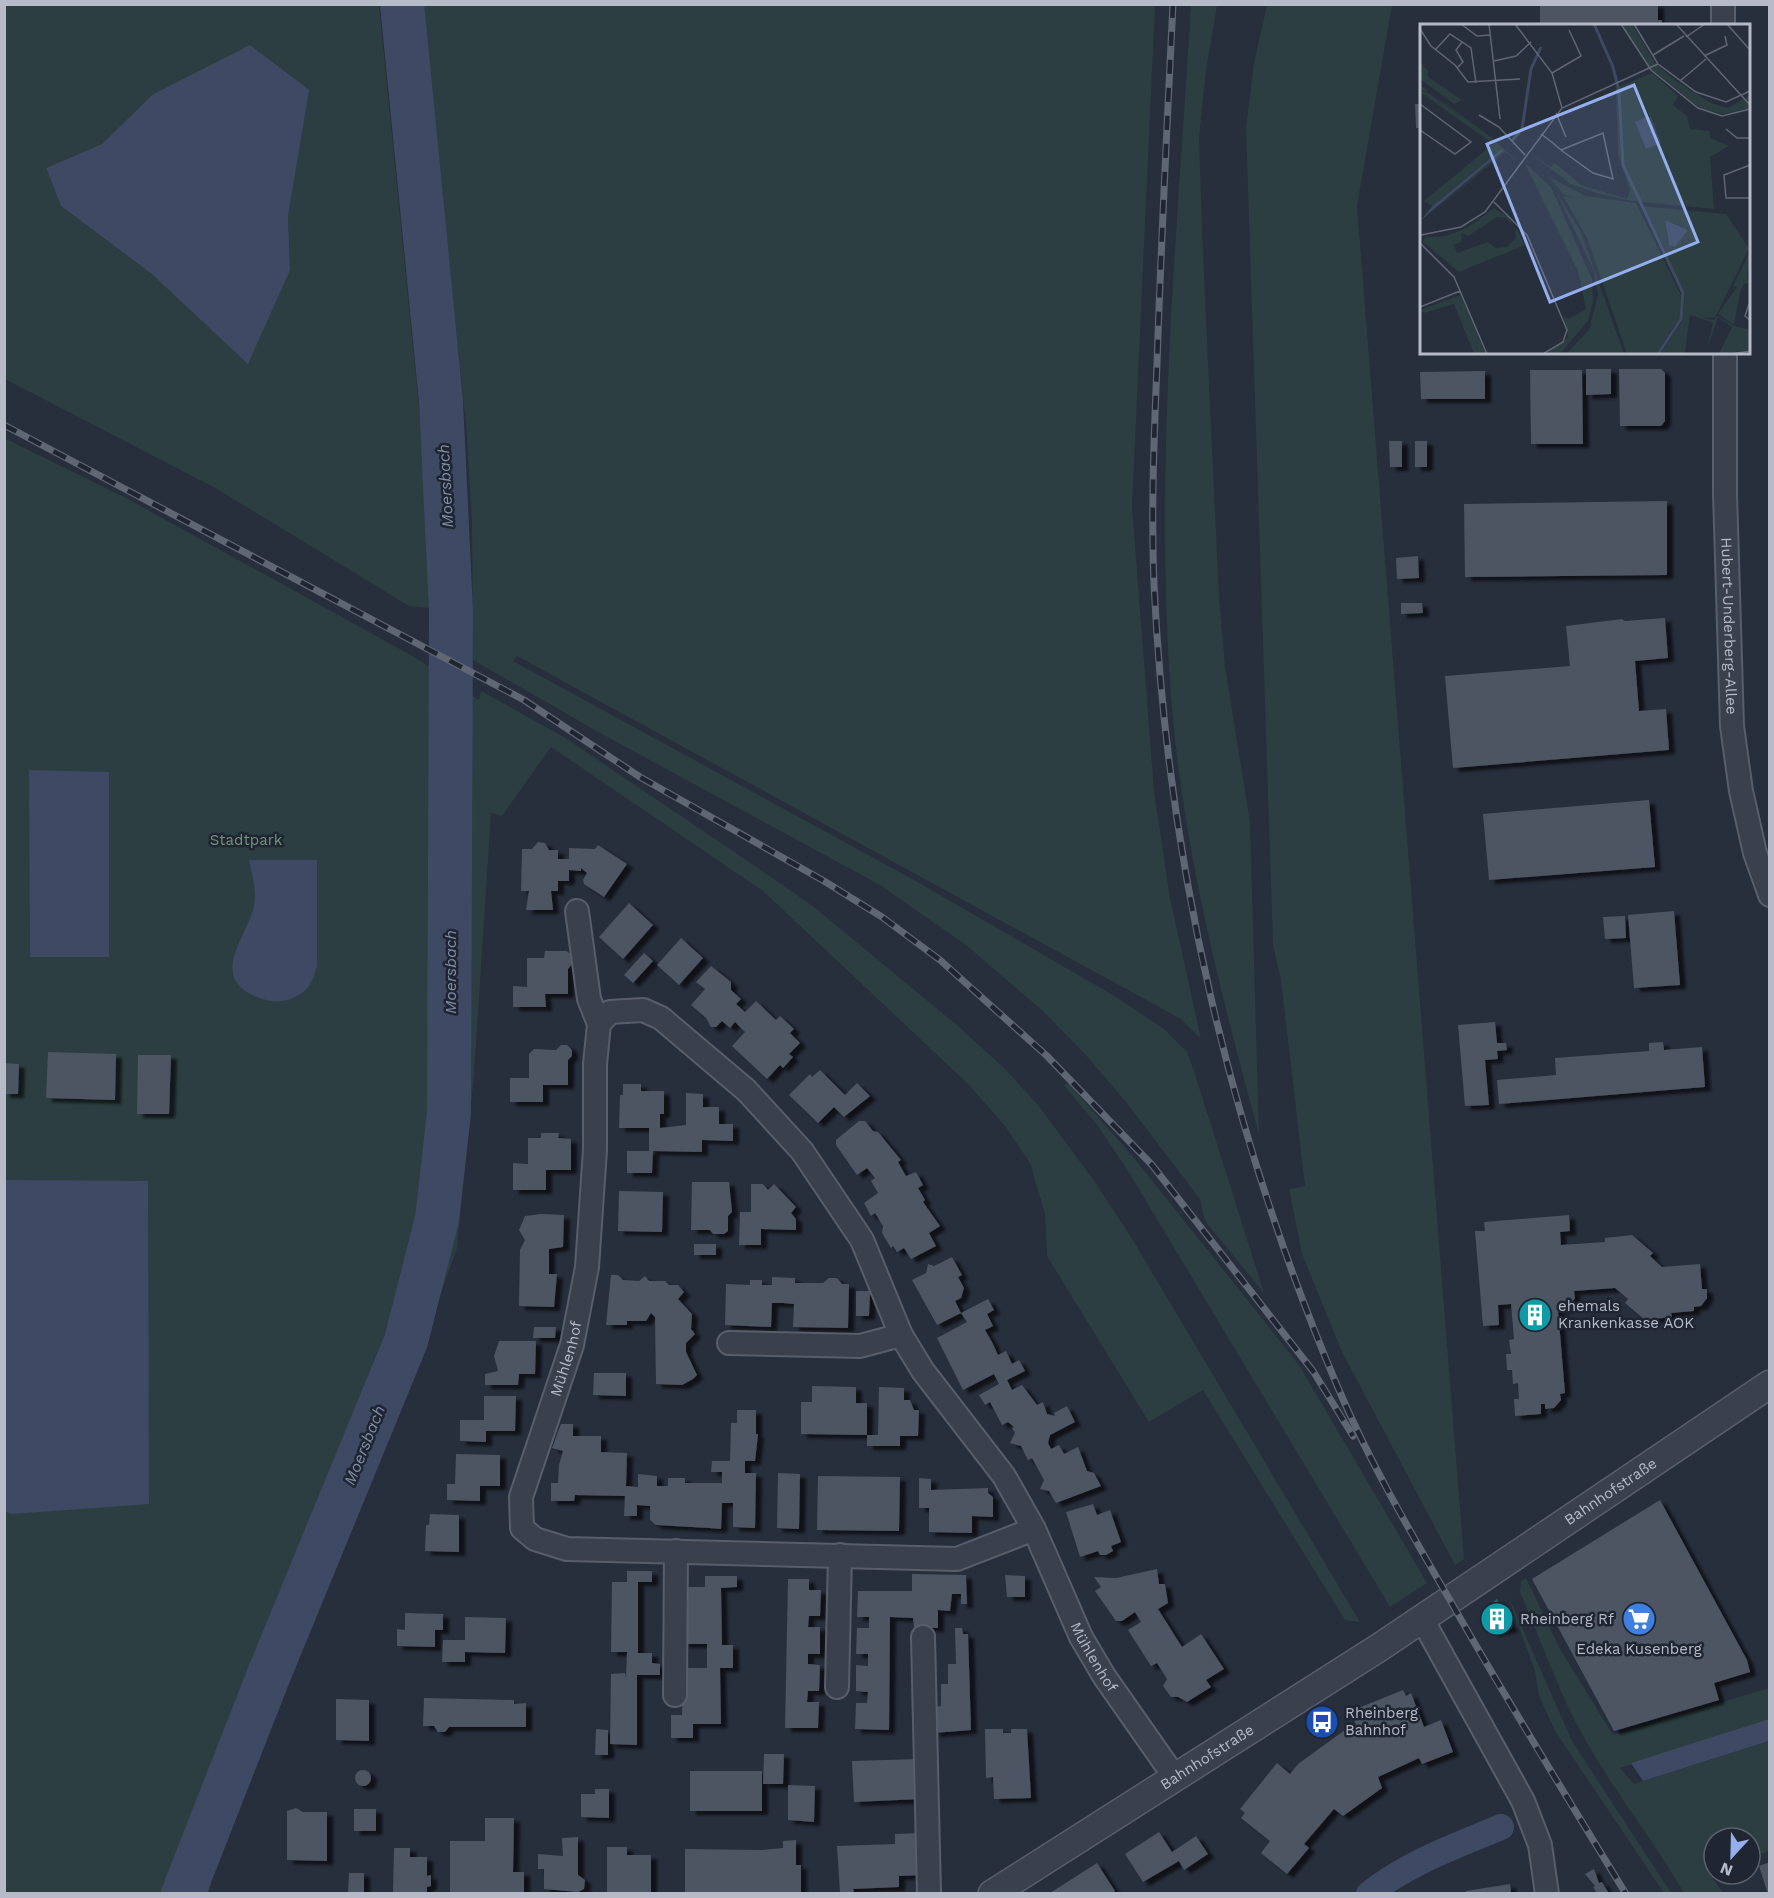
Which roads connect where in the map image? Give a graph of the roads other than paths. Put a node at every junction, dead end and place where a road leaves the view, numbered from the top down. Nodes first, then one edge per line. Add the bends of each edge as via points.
1 (1723, 4) edge
2 (1723, 24) edge
3 (1725, 354) edge
4 (1770, 895) edge
5 (577, 911) dead end
6 (599, 1024) junction
7 (901, 1335) junction
8 (729, 1343) dead end
9 (1770, 1384) edge
10 (1034, 1529) junction
11 (676, 1551) junction
12 (840, 1555) junction
13 (1422, 1619) junction
14 (923, 1637) dead end
15 (837, 1687) dead end
16 (675, 1695) dead end
17 (1174, 1776) junction
18 (929, 1893) edge
19 (992, 1893) edge
20 (1547, 1893) edge

1 - 2 street
3 - 4 street, Hubert-Underberg-Allee via 1732,726 1743,801
5 - 6 street, Mühlenhof via 589,999
6 - 7 street, Mühlenhof via 610,1012 644,1010 661,1018 746,1090 802,1151 835,1196 862,1240
6 - 11 street, Mühlenhof via 587,1267 572,1345 521,1497 522,1528 535,1539 567,1548
7 - 8 street via 860,1346
7 - 10 street, Mühlenhof via 923,1371 1004,1476
9 - 13 street, Bahnhofstraße
10 - 12 street, Mühlenhof via 957,1559
10 - 17 street, Mühlenhof via 1081,1636
11 - 12 street, Mühlenhof
11 - 16 street
12 - 15 street
13 - 17 street, Bahnhofstraße
13 - 20 street via 1523,1801 1540,1845
14 - 18 street
17 - 19 street, Bahnhofstraße

